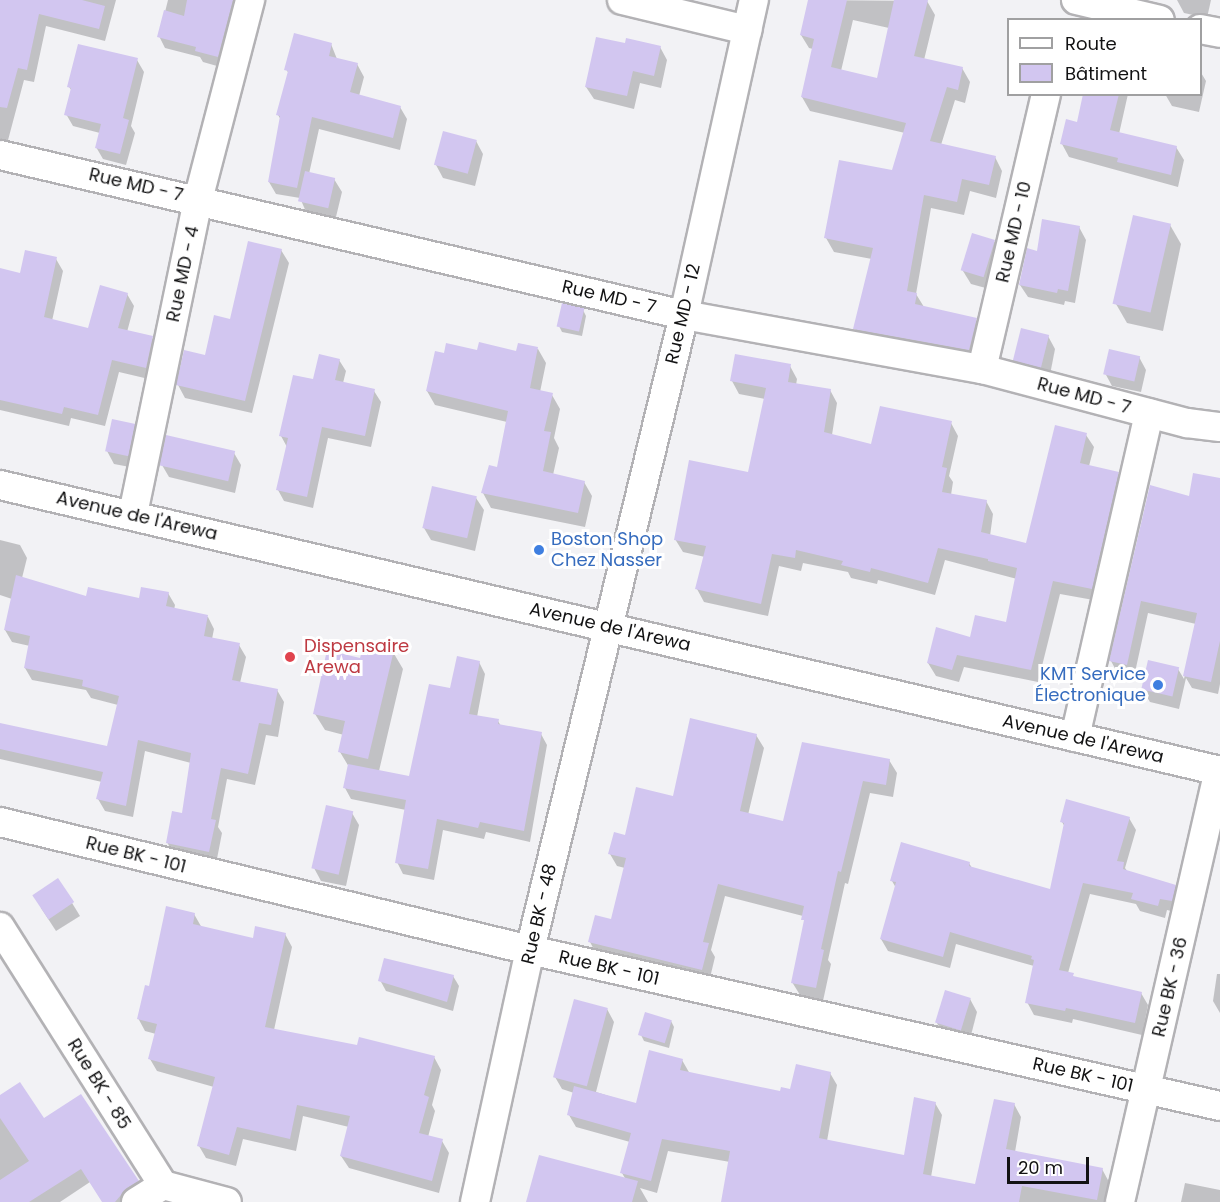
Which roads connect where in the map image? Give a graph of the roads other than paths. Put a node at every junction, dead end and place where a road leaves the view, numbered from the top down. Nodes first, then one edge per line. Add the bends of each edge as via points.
1 (250, 0) edge
2 (622, 0) edge
3 (754, 0) edge
4 (1069, 0) edge
5 (1076, 0) edge
6 (1064, 18) edge
7 (1152, 18) edge
8 (1202, 29) edge
9 (747, 30) junction
10 (1220, 33) edge
11 (1046, 96) edge
12 (0, 154) edge
13 (198, 200) junction
14 (684, 315) junction
15 (982, 369) junction
16 (1149, 413) junction
17 (1220, 427) edge
18 (0, 485) edge
19 (133, 514) junction
20 (608, 627) junction
21 (1076, 737) junction
22 (1220, 771) edge
23 (0, 822) edge
24 (0, 927) edge
25 (530, 950) junction
26 (1147, 1089) junction
27 (1220, 1106) edge
28 (163, 1185) junction
29 (136, 1202) edge
30 (227, 1202) edge
31 (475, 1202) edge
32 (1120, 1202) edge

1 - 13 street, Rue MD - 4
2 - 9 street
3 - 9 street, Rue MD - 12
4 - 6 street
5 - 7 street
8 - 10 street
9 - 14 street, Rue MD - 12
11 - 15 street, Rue MD - 10
12 - 13 street, Rue MD - 7
13 - 14 street, Rue MD - 7
13 - 19 street, Rue MD - 4
14 - 15 street, Rue MD - 7
14 - 20 street, Rue MD - 12
15 - 16 street, Rue MD - 7
16 - 17 street, Rue MD - 7
16 - 21 street
18 - 19 street, Avenue de l'Arewa
19 - 20 street, Avenue de l'Arewa
20 - 21 street, Avenue de l'Arewa
20 - 25 street, Rue BK - 48
21 - 22 street, Avenue de l'Arewa
22 - 26 street, Rue BK - 36
23 - 25 street, Rue BK - 101
24 - 28 street, Rue BK - 85
25 - 26 street, Rue BK - 101
25 - 31 street, Rue BK - 48
26 - 27 street, Rue BK - 101
26 - 32 street, Rue BK - 36
28 - 29 street
28 - 30 street

